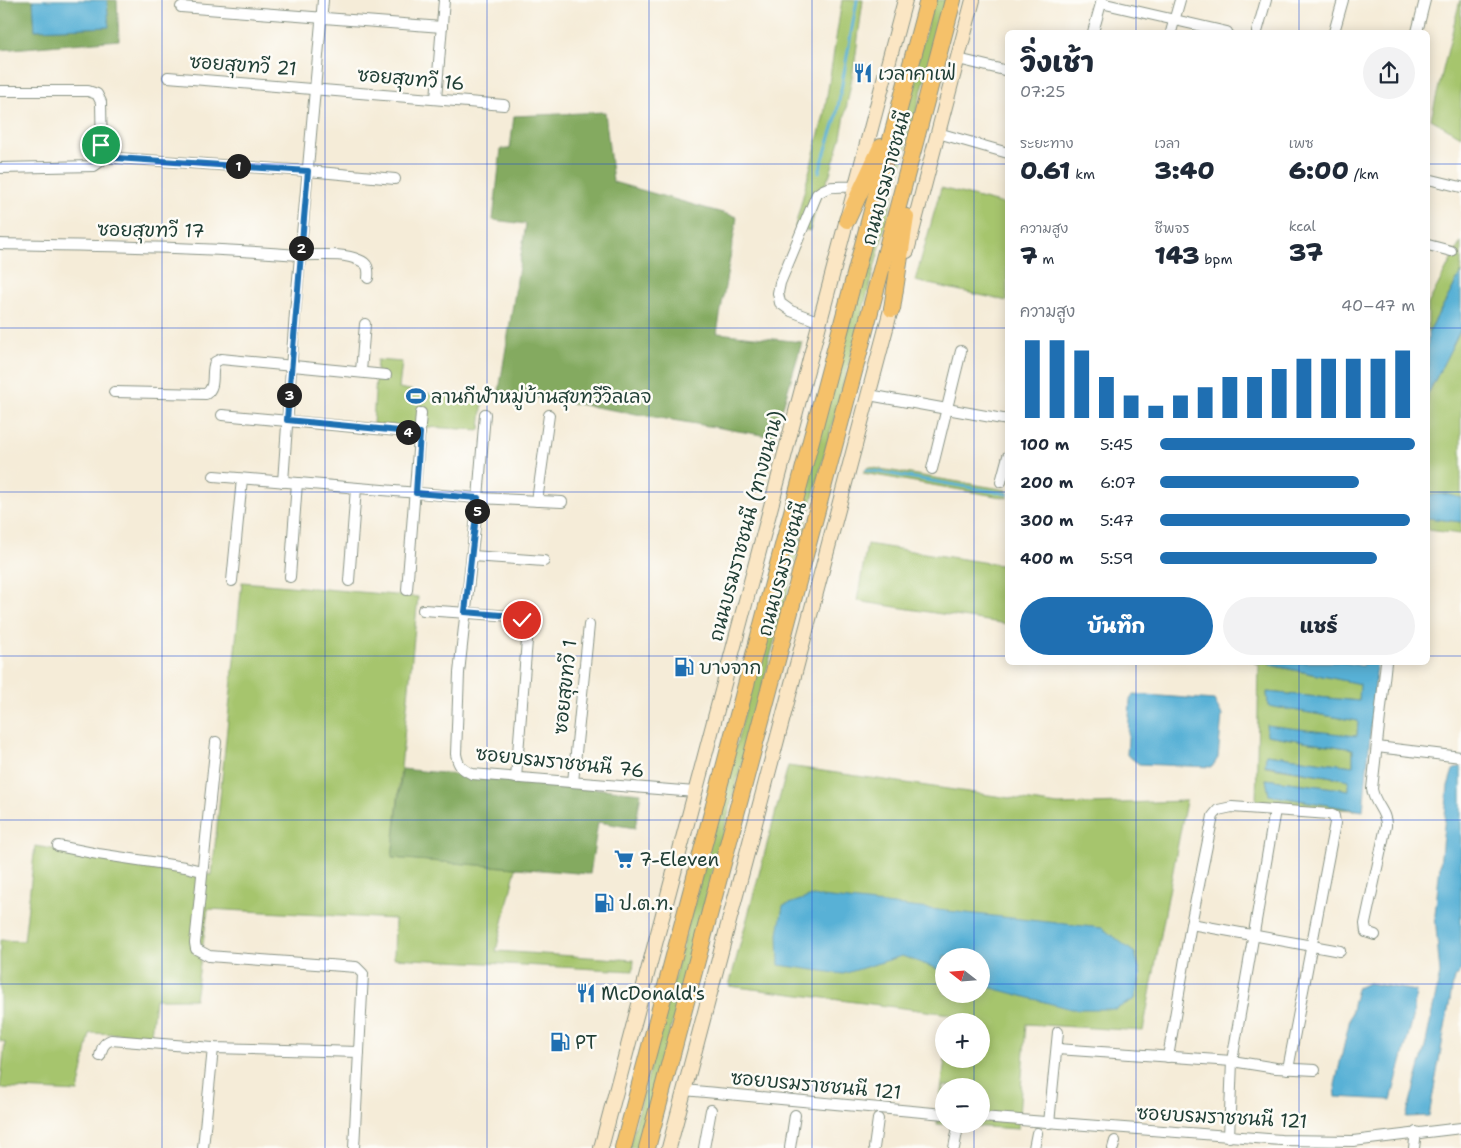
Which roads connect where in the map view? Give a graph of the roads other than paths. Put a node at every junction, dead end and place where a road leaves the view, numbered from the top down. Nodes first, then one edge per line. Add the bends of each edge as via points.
1 (323, 0) edge
2 (444, 0) edge
3 (905, 0) edge
4 (928, 0) edge
5 (953, 0) edge
6 (973, 0) edge
7 (1180, 0) edge
8 (1266, 0) edge
9 (1343, 0) edge
10 (1425, 0) edge
11 (1102, 2) edge
12 (181, 7) dead end
13 (321, 18) junction
14 (1175, 21) junction
15 (442, 27) junction
16 (1093, 30) edge
17 (1172, 30) edge
18 (1218, 30) edge
19 (1258, 30) edge
20 (1335, 30) edge
21 (1418, 30) edge
22 (958, 59) junction
23 (1005, 70) edge
24 (168, 77) dead end
25 (315, 88) junction
26 (0, 91) edge
27 (436, 99) junction
28 (504, 105) dead end
29 (899, 108) junction
30 (921, 126) junction
31 (938, 133) junction
32 (1005, 152) edge
33 (102, 157) junction
34 (0, 168) edge
35 (308, 171) junction
36 (394, 179) dead end
37 (1430, 179) edge
38 (856, 187) junction
39 (1461, 187) edge
40 (847, 220) junction
41 (0, 244) edge
42 (1430, 246) edge
43 (1451, 251) dead end
44 (300, 255) junction
45 (368, 278) dead end
46 (892, 309) junction
47 (820, 322) junction
48 (365, 324) dead end
49 (961, 351) dead end
50 (291, 366) junction
51 (361, 371) junction
52 (386, 374) dead end
53 (114, 392) dead end
54 (869, 395) junction
55 (947, 409) junction
56 (421, 413) dead end
57 (485, 414) dead end
58 (222, 415) dead end
59 (549, 415) dead end
60 (1005, 419) edge
61 (287, 420) junction
62 (420, 433) junction
63 (1005, 467) edge
64 (932, 469) dead end
65 (214, 476) dead end
66 (242, 479) junction
67 (283, 482) junction
68 (1001, 482) dead end
69 (297, 483) junction
70 (356, 488) junction
71 (416, 493) junction
72 (478, 498) junction
73 (537, 500) junction
74 (562, 502) dead end
75 (472, 556) junction
76 (544, 561) dead end
77 (290, 577) dead end
78 (232, 581) dead end
79 (349, 581) dead end
80 (407, 590) dead end
81 (424, 610) dead end
82 (465, 612) junction
83 (590, 626) dead end
84 (1386, 665) edge
85 (216, 742) dead end
86 (1377, 747) junction
87 (1461, 757) edge
88 (516, 778) junction
89 (572, 782) junction
90 (695, 792) junction
91 (1275, 810) junction
92 (58, 846) dead end
93 (202, 872) junction
94 (1191, 924) junction
95 (1252, 935) junction
96 (1375, 935) dead end
97 (1311, 945) junction
98 (1340, 951) dead end
99 (1058, 1032) dead end
100 (213, 1048) junction
101 (1057, 1049) junction
102 (359, 1052) junction
103 (100, 1056) dead end
104 (1168, 1057) junction
105 (1232, 1061) junction
106 (1288, 1068) junction
107 (1315, 1070) dead end
108 (684, 1090) junction
109 (711, 1110) dead end
110 (935, 1113) edge
111 (795, 1116) dead end
112 (990, 1118) edge
113 (878, 1119) dead end
114 (1049, 1124) junction
115 (1461, 1128) edge
116 (1416, 1132) junction
117 (957, 1133) edge
118 (1037, 1133) dead end
119 (1229, 1137) junction
120 (203, 1148) edge
121 (354, 1148) edge
122 (601, 1148) edge
123 (623, 1148) edge
124 (647, 1148) edge
125 (669, 1148) edge
126 (704, 1148) edge
127 (790, 1148) edge
128 (874, 1148) edge
129 (954, 1148) edge
130 (1034, 1148) edge
131 (1414, 1148) edge

1 - 13 street
2 - 15 street
3 - 38 main road, ถนนบรมราชชนนี (ทางขนาน)
4 - 29 highway, ถนนบรมราชชนนี
5 - 30 highway, ถนนบรมราชชนนี
6 - 22 main road
7 - 14 street
8 - 19 street
9 - 20 street
10 - 21 street
11 - 14 street
11 - 16 street
12 - 13 street
13 - 15 street
13 - 25 street
14 - 17 street
14 - 18 street
15 - 27 street
22 - 23 street
22 - 31 main road
24 - 25 street, ซอยสุขทวี 21
25 - 27 street, ซอยสุขทวี 16
25 - 35 street
26 - 33 street via 97,94 101,102
27 - 28 street, ซอยสุขทวี 16
29 - 40 highway
29 - 123 highway, ถนนบรมราชชนนี
30 - 46 highway
30 - 124 highway, ถนนบรมราชชนนี
31 - 32 street
31 - 46 main road
33 - 34 street via 94,166
33 - 35 street
35 - 36 street
35 - 44 street
37 - 39 street
38 - 40 main road, ถนนบรมราชชนนี (ทางขนาน)
38 - 47 street via 824,188 817,194 780,283 780,303 791,311
40 - 47 main road, ถนนบรมราชชนนี (ทางขนาน)
41 - 44 street, ซอยสุขทวี 17 via 195,248
42 - 43 street
44 - 45 street, ซอยสุขทวี 17 via 359,259 369,270
44 - 50 street
46 - 54 main road
47 - 90 main road, ถนนบรมราชชนนี (ทางขนาน)
48 - 51 street
49 - 55 street
50 - 51 street
50 - 53 street via 221,359 213,366 213,386 206,394
50 - 61 street
51 - 52 street
54 - 55 street
54 - 108 main road
55 - 60 street
55 - 64 street
56 - 62 street
57 - 72 street, ซอยบรมราชชนนี 76
58 - 61 street
59 - 73 street
61 - 62 street
61 - 67 street
62 - 71 street
63 - 68 street
65 - 66 street
66 - 67 street
66 - 78 street
67 - 69 street
69 - 70 street
69 - 77 street
70 - 71 street
70 - 79 street
71 - 72 street
71 - 80 street
72 - 73 street
72 - 75 street, ซอยบรมราชชนนี 76
73 - 74 street
75 - 76 street
75 - 82 street, ซอยบรมราชชนนี 76
81 - 82 street
82 - 88 street, ซอยบรมราชชนนี 76 via 459,673 458,765 472,774
82 - 88 street via 513,616 528,628
83 - 89 street, ซอยสุขทวี 1
84 - 86 street
85 - 93 street
86 - 87 street
86 - 96 street via 1373,796 1387,819 1365,924 1366,932
88 - 89 street, ซอยบรมราชชนนี 76
89 - 90 street, ซอยบรมราชชนนี 76
90 - 122 main road, ถนนบรมราชชนนี (ทางขนาน)
91 - 94 street via 1232,807 1218,810 1213,816
91 - 95 street
91 - 97 street via 1334,816
92 - 93 street
93 - 102 street via 196,949 209,956 356,967 363,974
94 - 95 street
94 - 104 street
95 - 97 street
95 - 105 street
97 - 98 street
97 - 106 street
99 - 101 street
100 - 102 street
100 - 103 street via 110,1040 105,1042
100 - 120 street
101 - 104 street
101 - 114 street
102 - 121 street
104 - 105 street
105 - 106 street
105 - 119 street
106 - 107 street
108 - 110 street, ซอยบรมราชชนนี 121
108 - 125 main road
109 - 126 street
111 - 127 street
112 - 114 street, ซอยบรมราชชนนี 121
113 - 128 street
114 - 119 street, ซอยบรมราชชนนี 121
115 - 116 street, ซอยบรมราชชนนี 121
116 - 119 street, ซอยบรมราชชนนี 121 via 1353,1141
116 - 131 street
117 - 129 street
118 - 130 street

